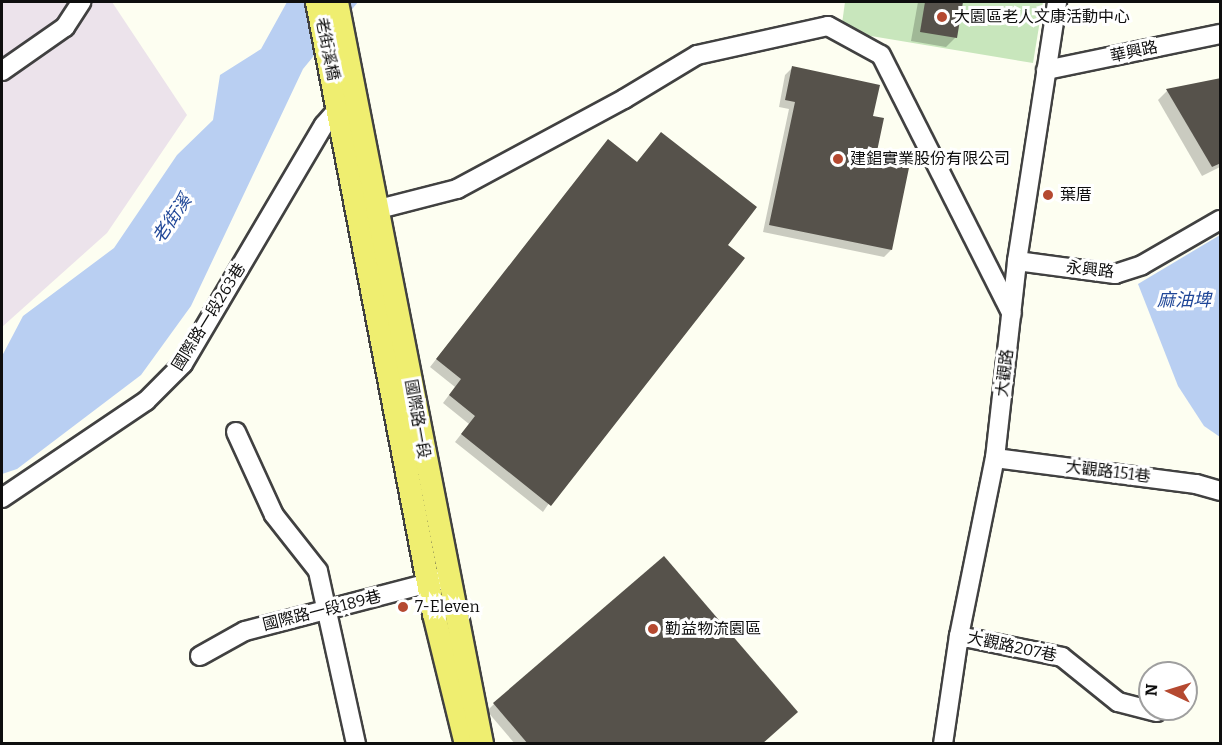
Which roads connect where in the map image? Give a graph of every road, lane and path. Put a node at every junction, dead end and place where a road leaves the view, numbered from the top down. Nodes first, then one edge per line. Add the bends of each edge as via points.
1 (81, 2) edge
2 (317, 2) edge
3 (337, 2) edge
4 (1057, 2) edge
5 (1221, 34) edge
6 (1046, 70) junction
7 (2, 71) edge
8 (343, 100) junction
9 (380, 208) junction
10 (1221, 220) edge
11 (1017, 261) junction
12 (1012, 314) junction
13 (236, 432) dead end
14 (995, 458) junction
15 (1221, 491) edge
16 (2, 498) edge
17 (438, 580) junction
18 (326, 610) junction
19 (959, 636) junction
20 (200, 656) dead end
21 (1138, 707) edge
22 (356, 744) edge
23 (466, 744) edge
24 (482, 744) edge
25 (943, 744) edge

1 - 7 street via 65,27
2 - 8 main road, 老街溪橋
3 - 8 main road, 老街溪橋
4 - 6 street, 大觀路
5 - 6 street, 華興路
6 - 11 street, 大觀路
8 - 9 main road, 國際路一段
8 - 16 street, 國際路一段263巷 via 324,125 183,364 129,414
8 - 17 main road, 國際路一段
9 - 12 street via 457,189 697,55 828,26 881,55
9 - 17 main road, 國際路一段
10 - 11 street, 永興路 via 1142,265 1115,274
11 - 12 street, 大觀路
12 - 14 street, 大觀路
13 - 18 street via 274,515 318,571
14 - 15 street, 大觀路151巷 via 1196,483
14 - 19 street, 大觀路
17 - 18 street, 國際路一段189巷
17 - 23 main road, 國際路一段
17 - 24 main road, 國際路一段
18 - 20 street, 國際路一段189巷 via 245,631
18 - 22 street
19 - 21 street, 大觀路207巷 via 1062,657 1118,702
19 - 25 street, 大觀路

